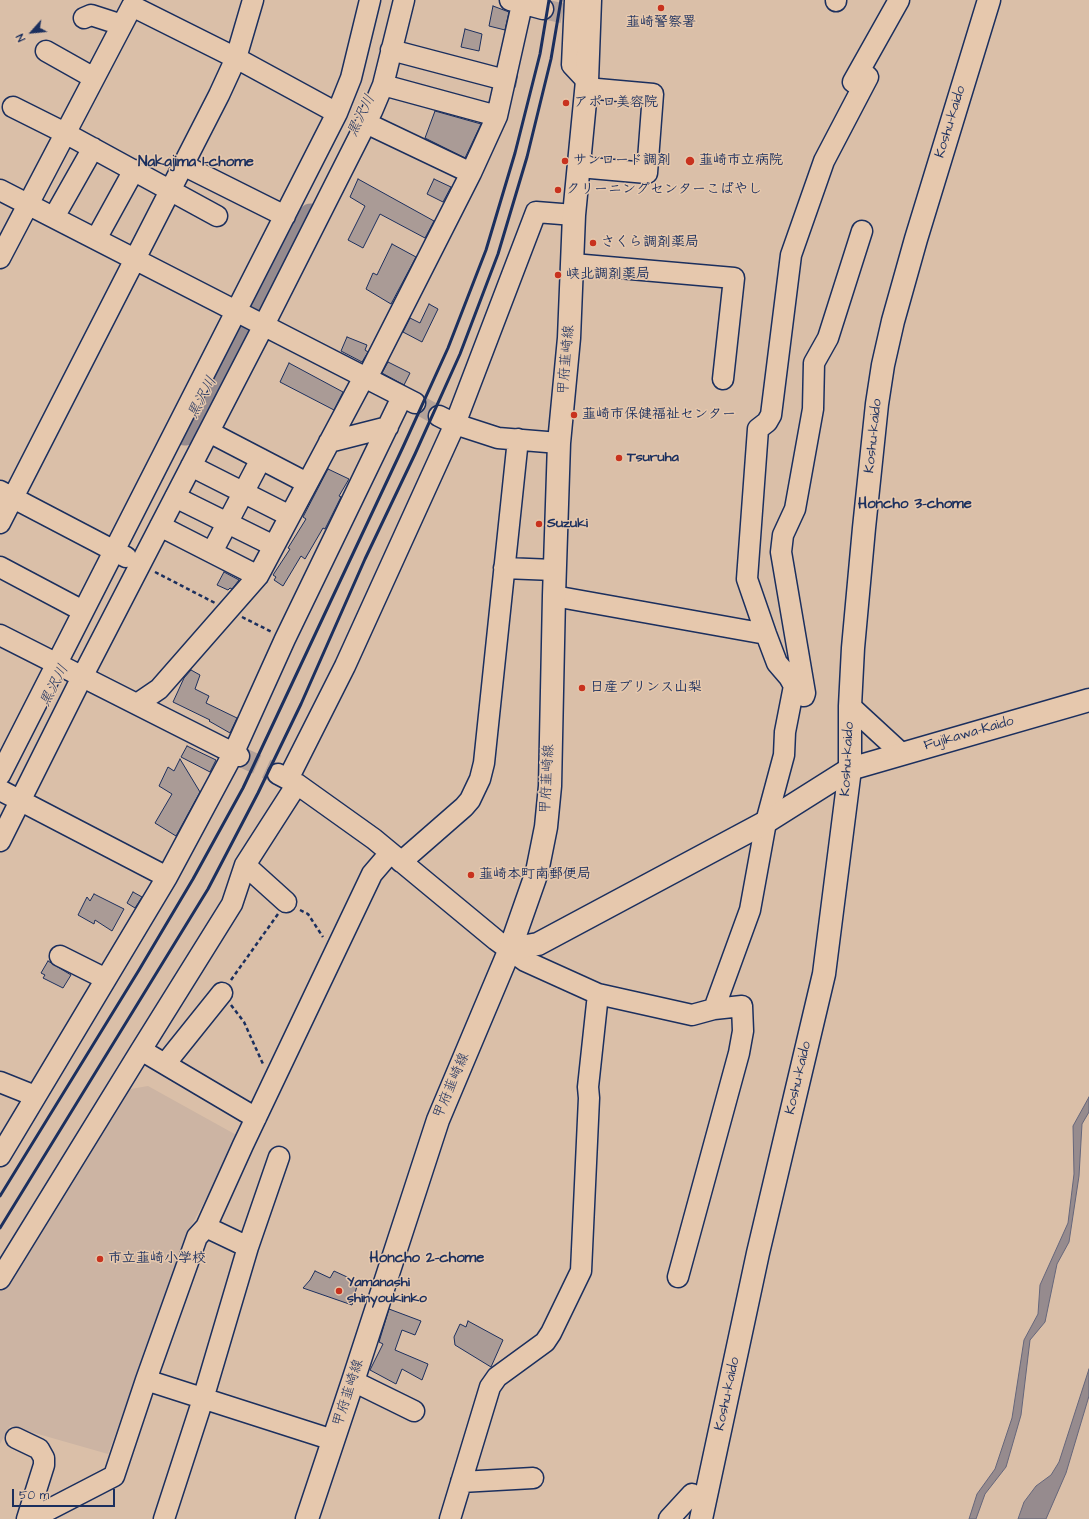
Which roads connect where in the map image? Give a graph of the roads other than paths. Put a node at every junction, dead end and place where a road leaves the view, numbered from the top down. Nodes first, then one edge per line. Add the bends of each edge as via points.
1 (253, 0) edge
2 (370, 0) edge
3 (404, 0) edge
4 (590, 0) edge
5 (899, 0) edge
6 (989, 0) edge
7 (518, 1) edge
8 (133, 3) edge
9 (543, 9) tunnel mouth
10 (571, 10) edge
11 (84, 18) dead end
12 (122, 25) junction
13 (391, 50) junction
14 (46, 51) dead end
15 (236, 58) junction
16 (94, 78) junction
17 (505, 80) junction
18 (383, 85) junction
19 (586, 85) junction
20 (13, 107) dead end
21 (337, 113) junction
22 (497, 116) junction
23 (366, 123) junction
24 (65, 133) junction
25 (93, 148) junction
26 (183, 165) junction
27 (579, 167) junction
28 (134, 170) junction
29 (471, 173) junction
30 (170, 189) junction
31 (0, 190) edge
32 (28, 204) junction
33 (574, 215) junction
34 (217, 216) dead end
35 (285, 216) junction
36 (54, 217) junction
37 (862, 231) dead end
38 (96, 239) junction
39 (0, 258) edge
40 (134, 259) junction
41 (573, 264) junction
42 (236, 311) junction
43 (264, 325) junction
44 (366, 378) junction
45 (723, 379) dead end
46 (447, 420) junction
47 (388, 427) junction
48 (209, 432) junction
49 (518, 439) junction
50 (329, 442) junction
51 (559, 444) junction
52 (261, 459) junction
53 (191, 466) junction
54 (308, 483) junction
55 (243, 492) junction
56 (6, 494) edge
57 (175, 497) junction
58 (290, 516) junction
59 (0, 523) edge
60 (227, 523) junction
61 (160, 526) junction
62 (274, 546) junction
63 (114, 550) junction
64 (212, 552) junction
65 (141, 564) junction
66 (0, 568) edge
67 (504, 568) junction
68 (554, 570) junction
69 (258, 576) junction
70 (554, 596) junction
71 (83, 611) junction
72 (766, 634) junction
73 (0, 635) edge
74 (57, 664) junction
75 (83, 676) junction
76 (1089, 700) edge
77 (137, 704) junction
78 (850, 706) junction
79 (901, 753) junction
80 (236, 754) junction
81 (784, 755) junction
82 (850, 770) junction
83 (0, 775) edge
84 (288, 779) junction
85 (0, 790) edge
86 (20, 801) junction
87 (766, 822) junction
88 (0, 841) edge
89 (396, 858) junction
90 (245, 865) junction
91 (167, 877) junction
92 (286, 902) road end
93 (510, 949) junction
94 (60, 956) dead end
95 (106, 979) junction
96 (222, 994) road end
97 (598, 994) junction
98 (714, 1009) junction
99 (141, 1050) junction
100 (165, 1064) junction
101 (0, 1082) edge
102 (35, 1096) junction
103 (256, 1118) junction
104 (0, 1156) edge
105 (279, 1157) dead end
106 (206, 1227) junction
107 (248, 1247) junction
108 (3, 1269) edge
109 (678, 1276) dead end
110 (146, 1380) junction
111 (353, 1381) junction
112 (203, 1399) junction
113 (414, 1411) dead end
114 (16, 1438) dead end
115 (333, 1440) junction
116 (533, 1478) dead end
117 (461, 1482) junction
118 (692, 1494) dead end
119 (38, 1517) edge
120 (164, 1519) edge
121 (306, 1519) edge
122 (450, 1519) edge
123 (669, 1519) edge
124 (701, 1519) edge

1 - 15 street
2 - 21 street via 350,78
3 - 13 street
4 - 19 main road, 甲府韮崎線
5 - 72 street via 860,70 868,77 824,161 791,255 771,416 758,429 747,579
6 - 78 main road, Koshu-kaido via 916,239 883,365 864,528
7 - 9 street
7 - 17 street
8 - 12 street
8 - 15 street
10 - 19 street via 572,65
11 - 12 street via 91,15
12 - 16 street
13 - 17 street
13 - 18 street
14 - 16 street
15 - 21 street
15 - 26 street
16 - 24 street
17 - 22 street
18 - 22 street
18 - 23 street
19 - 27 main road, 甲府韮崎線
19 - 27 street via 653,94 648,173
20 - 24 street
21 - 35 street
22 - 29 street
23 - 29 street
23 - 43 street
24 - 25 street
24 - 32 street
25 - 28 street
25 - 36 street
26 - 30 street
26 - 35 street
27 - 33 main road, 甲府韮崎線
28 - 30 street
28 - 38 street
29 - 44 street
30 - 34 street
30 - 40 street
31 - 32 street
32 - 36 street
32 - 39 street
33 - 41 main road, 甲府韮崎線
33 - 46 street via 536,212
35 - 42 street
36 - 38 street
37 - 81 street via 828,338 814,363 813,409 795,509 783,535 782,552 805,693 793,738
38 - 40 street
40 - 42 street
40 - 56 street
41 - 45 street via 734,278
41 - 51 main road, 甲府韮崎線
42 - 43 street
42 - 63 street
43 - 44 street
43 - 48 street
44 - 47 street via 409,400
44 - 50 street
46 - 49 street via 498,438
46 - 84 street via 345,666
47 - 50 street
47 - 80 street via 285,639
48 - 52 street
48 - 53 street
49 - 51 street
49 - 67 street
50 - 54 street
51 - 68 main road, 甲府韮崎線
52 - 54 street
52 - 55 street
53 - 55 street
53 - 57 street
54 - 58 street
55 - 58 street
55 - 60 street
56 - 59 street
56 - 63 street
57 - 60 street
57 - 61 street
58 - 62 street
60 - 62 street
60 - 64 street
61 - 64 street
61 - 65 street
62 - 69 street
63 - 65 street
63 - 71 street
64 - 69 street
65 - 75 street
66 - 71 street
67 - 68 street
67 - 89 street via 484,763 480,779 464,807
68 - 70 main road, 甲府韮崎線
69 - 77 street via 159,689
70 - 72 street
70 - 93 main road, 甲府韮崎線 via 550,786 546,827 537,872
71 - 74 street
72 - 81 street via 777,663 790,677 794,686 785,732
73 - 74 street
74 - 75 street
74 - 83 street
75 - 77 street
75 - 86 street
76 - 79 main road, Fujikawa-Kaido
77 - 80 street
78 - 79 street
78 - 82 main road, Koshu-kaido
79 - 82 main road, Fujikawa-Kaido
80 - 91 street
81 - 87 street
82 - 87 main road, Fujikawa-Kaido
82 - 124 main road, Koshu-kaido via 824,974 758,1253
84 - 89 street via 374,839
84 - 90 street
85 - 86 street
86 - 88 street
86 - 91 street
87 - 93 main road, Fujikawa-Kaido via 538,944
87 - 98 street via 750,910
89 - 93 street
89 - 103 street via 372,874
90 - 92 street
90 - 99 street via 232,904
91 - 95 street
93 - 97 street via 525,961
93 - 111 main road, 甲府韮崎線 via 438,1120
94 - 95 street
95 - 102 street
96 - 100 street
97 - 98 street via 692,1015
97 - 117 street via 588,1087 581,1271 545,1342 497,1377 490,1387
98 - 109 street via 742,1006 743,1032
99 - 100 street
99 - 108 street
100 - 103 street
101 - 102 street
102 - 104 street
103 - 106 street
105 - 107 street
106 - 107 street
106 - 110 street via 197,1237
107 - 112 street
110 - 112 street
110 - 119 street via 114,1476
111 - 113 street
111 - 115 main road, 甲府韮崎線
112 - 115 street
112 - 120 street
114 - 119 street via 34,1445 44,1458
115 - 121 main road, 甲府韮崎線
116 - 117 street
117 - 122 street
118 - 123 street

